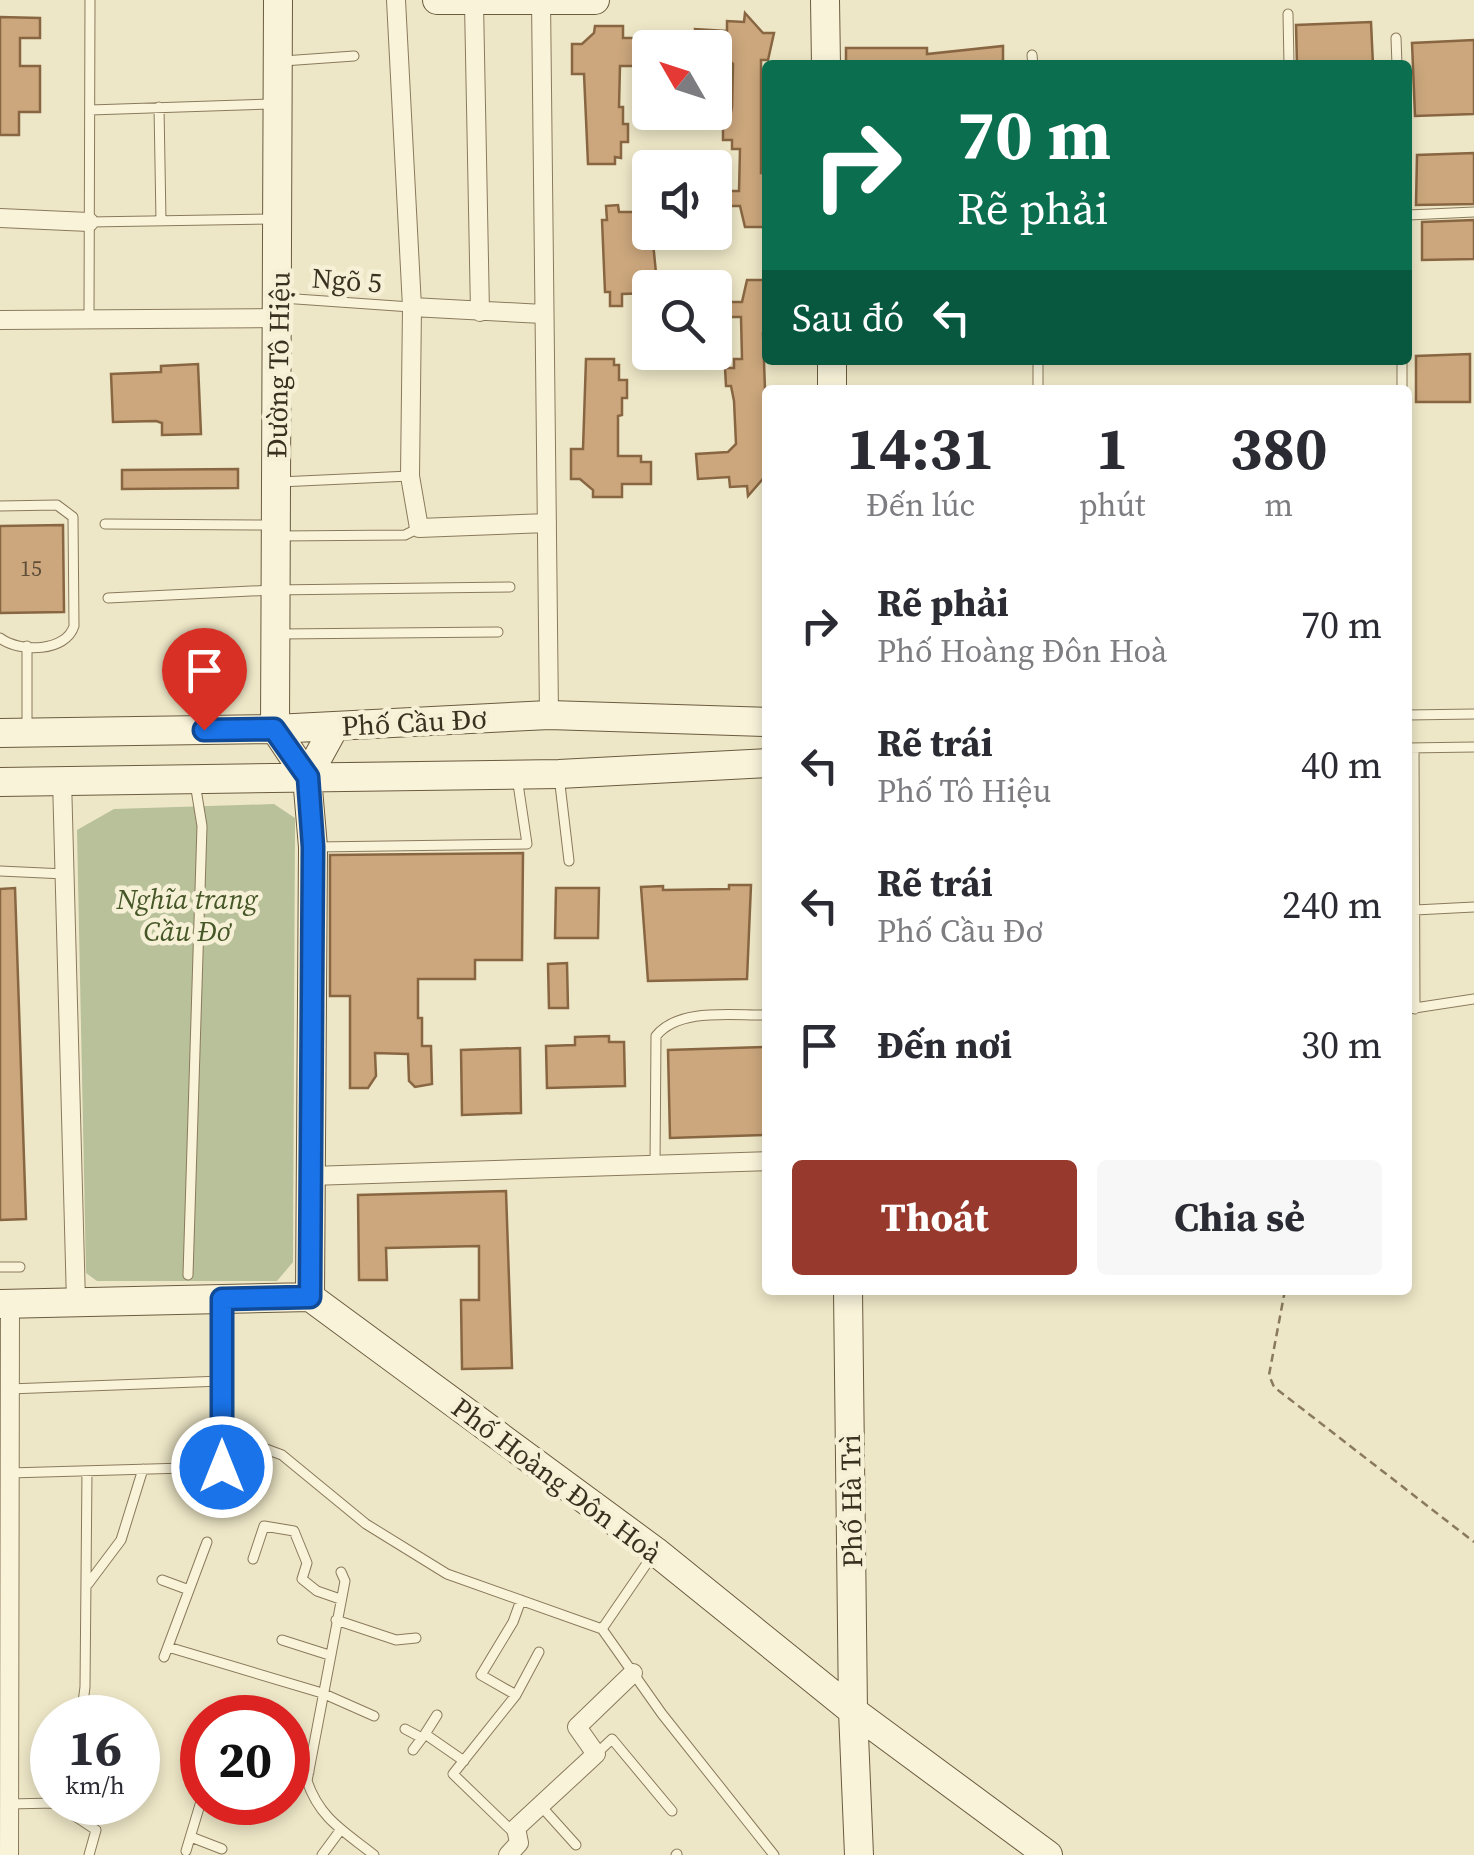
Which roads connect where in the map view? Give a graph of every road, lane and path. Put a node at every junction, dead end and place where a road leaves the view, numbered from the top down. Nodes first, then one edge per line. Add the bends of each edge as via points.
1 (90, 0) edge
2 (278, 0) edge
3 (396, 0) edge
4 (437, 0) edge
5 (542, 0) edge
6 (592, 0) edge
7 (825, 0) edge
8 (474, 2) junction
9 (1288, 14) dead end
10 (1396, 38) dead end
11 (354, 56) dead end
12 (826, 60) edge
13 (1289, 60) edge
14 (1397, 60) edge
15 (280, 61) junction
16 (280, 104) junction
17 (159, 108) junction
18 (90, 110) junction
19 (1474, 212) edge
20 (1412, 214) edge
21 (0, 218) edge
22 (280, 219) junction
23 (161, 221) junction
24 (89, 222) junction
25 (412, 307) junction
26 (279, 308) junction
27 (480, 312) junction
28 (544, 314) junction
29 (89, 316) junction
30 (0, 320) edge
31 (410, 476) junction
32 (276, 482) junction
33 (0, 506) edge
34 (546, 523) junction
35 (105, 524) dead end
36 (419, 528) junction
37 (274, 531) junction
38 (510, 587) dead end
39 (273, 590) junction
40 (108, 598) dead end
41 (498, 632) dead end
42 (272, 634) junction
43 (0, 638) edge
44 (27, 646) junction
45 (1474, 714) edge
46 (548, 715) junction
47 (1412, 716) edge
48 (762, 722) edge
49 (335, 726) junction
50 (274, 729) junction
51 (14, 732) edge
52 (1412, 748) edge
53 (1474, 748) edge
54 (762, 763) edge
55 (517, 774) junction
56 (559, 774) junction
57 (308, 777) junction
58 (234, 779) junction
59 (62, 780) junction
60 (194, 780) junction
61 (0, 782) edge
62 (1412, 842) edge
63 (313, 847) junction
64 (569, 861) dead end
65 (0, 871) edge
66 (65, 874) junction
67 (1474, 908) edge
68 (1415, 910) junction
69 (1412, 984) edge
70 (1474, 999) edge
71 (1412, 1009) edge
72 (762, 1015) edge
73 (762, 1162) edge
74 (654, 1165) junction
75 (311, 1176) junction
76 (0, 1267) edge
77 (20, 1267) dead end
78 (188, 1274) dead end
79 (848, 1295) edge
80 (1284, 1295) edge
81 (310, 1297) junction
82 (222, 1299) junction
83 (76, 1302) junction
84 (5, 1304) edge
85 (222, 1381) junction
86 (9, 1388) junction
87 (222, 1432) junction
88 (142, 1470) junction
89 (87, 1471) junction
90 (9, 1473) junction
91 (207, 1542) dead end
92 (1474, 1542) edge
93 (655, 1551) junction
94 (253, 1559) dead end
95 (341, 1572) dead end
96 (162, 1580) dead end
97 (86, 1586) junction
98 (189, 1590) junction
99 (340, 1599) junction
100 (521, 1600) junction
101 (336, 1620) junction
102 (602, 1629) junction
103 (416, 1638) dead end
104 (282, 1640) dead end
105 (539, 1652) dead end
106 (329, 1655) junction
107 (634, 1673) junction
108 (322, 1693) junction
109 (81, 1695) edge
110 (516, 1695) junction
111 (853, 1711) junction
112 (437, 1715) dead end
113 (374, 1716) dead end
114 (405, 1729) dead end
115 (4, 1731) edge
116 (424, 1736) junction
117 (412, 1750) dead end
118 (596, 1754) junction
119 (464, 1761) junction
120 (310, 1766) edge
121 (310, 1790) edge
122 (8, 1804) junction
123 (30, 1804) edge
124 (540, 1806) junction
125 (672, 1811) dead end
126 (88, 1825) edge
127 (195, 1825) edge
128 (339, 1832) junction
129 (514, 1834) junction
130 (192, 1837) junction
131 (1016, 1844) edge
132 (576, 1845) dead end
133 (222, 1849) dead end
134 (186, 1851) dead end
135 (10, 1855) edge
136 (89, 1855) edge
137 (322, 1855) edge
138 (374, 1855) edge
139 (508, 1855) edge
140 (774, 1855) edge
141 (860, 1855) edge
142 (1048, 1855) edge

1 - 18 lane
2 - 15 street, Đường Tô Hiệu
3 - 25 street
4 - 8 street
5 - 6 street
5 - 8 street
5 - 28 street
7 - 12 street
8 - 27 street
9 - 13 lane
10 - 14 lane
11 - 15 lane
15 - 16 street, Đường Tô Hiệu
16 - 17 lane
16 - 22 street, Đường Tô Hiệu
17 - 18 lane
17 - 23 lane
18 - 24 lane
19 - 20 lane
21 - 24 street
22 - 23 lane
22 - 26 street, Đường Tô Hiệu
23 - 24 lane
24 - 29 lane
25 - 26 lane, Ngõ 5
25 - 27 street
25 - 31 street
26 - 29 street
26 - 32 street, Đường Tô Hiệu
27 - 28 street
28 - 34 street
29 - 30 street
31 - 32 lane
31 - 36 street
32 - 37 street, Đường Tô Hiệu
33 - 44 lane via 57,505 73,517 70,638 61,645
34 - 36 street
34 - 46 street
35 - 37 lane
36 - 37 lane via 405,535
37 - 39 street, Đường Tô Hiệu
38 - 39 lane
39 - 40 lane
39 - 42 street, Đường Tô Hiệu
41 - 42 lane
42 - 50 street, Đường Tô Hiệu
43 - 44 lane
44 - 51 lane
45 - 47 lane
46 - 48 street, Phố Cầu Đơ
46 - 49 street, Phố Cầu Đơ
49 - 50 street, Phố Cầu Đơ
49 - 57 street
50 - 51 street, Phố Cầu Đơ
50 - 57 street
50 - 58 street
52 - 53 lane
54 - 56 street, Phố Cầu Đơ
55 - 56 street, Phố Cầu Đơ
55 - 57 street, Phố Cầu Đơ
55 - 63 lane via 527,844
56 - 64 lane
57 - 58 street, Phố Cầu Đơ
57 - 63 street
58 - 60 street, Phố Cầu Đơ
59 - 60 street, Phố Cầu Đơ
59 - 61 street, Phố Cầu Đơ
59 - 66 street
60 - 78 lane via 202,826
62 - 68 lane
63 - 75 street
65 - 66 lane
66 - 83 street
67 - 68 lane
68 - 69 lane
70 - 71 lane
72 - 74 lane via 698,1017 656,1036
73 - 74 street
74 - 75 street
75 - 81 street
76 - 77 lane
79 - 111 street, Phố Hà Trì
80 - 92 path via 1269,1375 1274,1387
81 - 82 street
81 - 93 street, Phố Hoàng Đôn Hoà
82 - 83 street
82 - 85 lane
83 - 84 street
84 - 86 street
85 - 86 lane
85 - 87 lane
86 - 90 street
87 - 88 lane via 222,1467
87 - 100 lane via 282,1455 366,1524 447,1574
88 - 89 lane
88 - 97 lane via 121,1540
89 - 90 lane
89 - 97 lane
90 - 115 street
91 - 98 lane
93 - 102 lane
93 - 111 street, Phố Hoàng Đôn Hoà
94 - 99 lane via 264,1526 294,1532 307,1562 302,1579
95 - 99 lane
96 - 98 lane
97 - 109 lane
98 - 108 lane via 166,1652
99 - 101 lane
100 - 102 lane
100 - 110 lane via 482,1675
101 - 103 lane via 396,1640
101 - 106 lane
102 - 107 lane
104 - 106 lane
105 - 110 lane
106 - 108 lane
107 - 118 street via 576,1727
107 - 140 lane
108 - 113 lane
108 - 120 lane
110 - 119 lane
111 - 131 street, Phố Hoàng Đôn Hoà
111 - 141 street, Phố Hà Trì
112 - 116 lane
114 - 116 lane
115 - 122 street
116 - 117 lane
116 - 119 lane
118 - 124 street
118 - 125 lane via 612,1738
119 - 129 lane via 453,1774
121 - 128 lane
122 - 123 lane
122 - 135 street
124 - 129 street
124 - 132 lane
126 - 136 lane via 96,1830
127 - 130 lane
128 - 137 lane
128 - 138 lane
129 - 139 street via 519,1843
130 - 133 lane
130 - 134 lane
131 - 142 street, Phố Hoàng Đôn Hoà

